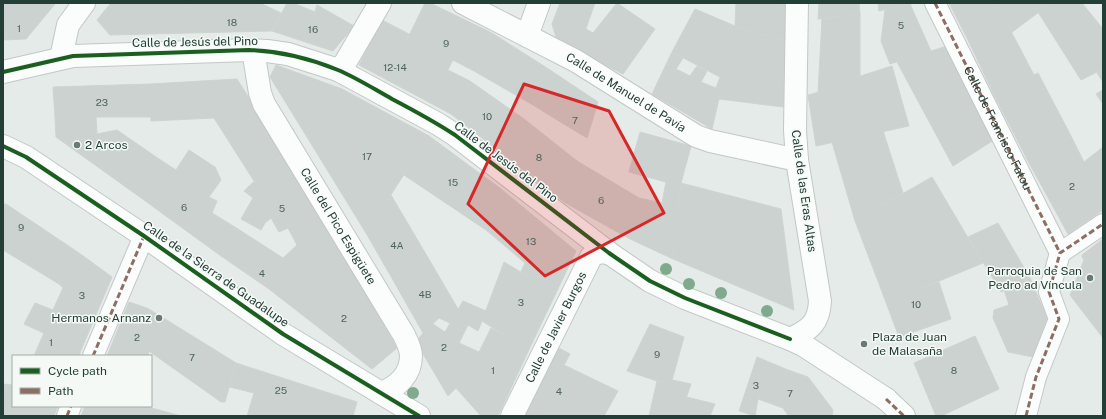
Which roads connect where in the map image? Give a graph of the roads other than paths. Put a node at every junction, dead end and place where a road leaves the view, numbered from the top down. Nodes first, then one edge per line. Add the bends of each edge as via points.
1 (84, 3) edge
2 (380, 3) edge
3 (464, 3) edge
4 (540, 3) edge
5 (797, 3) edge
6 (935, 3) edge
7 (527, 36) junction
8 (249, 50) junction
9 (61, 58) junction
10 (338, 70) junction
11 (3, 72) edge
12 (3, 146) edge
13 (797, 160) junction
14 (1103, 224) edge
15 (144, 236) junction
16 (610, 253) junction
17 (1060, 253) junction
18 (790, 339) junction
19 (92, 355) edge
20 (381, 393) junction
21 (419, 416) edge
22 (512, 416) edge
23 (904, 416) edge
24 (1026, 416) edge

1 - 9 street via 68,25
2 - 10 street via 345,63
3 - 7 street, Calle de Manuel de Pavía
4 - 7 street
5 - 13 street, Calle de las Eras Altas
6 - 17 street, Calle de Francisco Fatou
7 - 13 street, Calle de Manuel de Pavía via 576,61 696,136
8 - 9 street, Calle de Jesús del Pino
8 - 10 street, Calle de Jesús del Pino via 288,54
8 - 20 street, Calle del Pico Espigüete via 254,56 264,104 408,345 411,356 408,372 390,390
9 - 11 street, Calle de Jesús del Pino
10 - 16 street, Calle de Jesús del Pino via 455,135
12 - 15 street, Calle de la Sierra de Guadalupe via 26,157
13 - 18 street, Calle de las Eras Altas via 820,312 813,325
14 - 17 street
15 - 19 street
15 - 20 street, Calle de la Sierra de Guadalupe via 283,334
16 - 18 street, Calle de Jesús del Pino via 650,281
16 - 22 street, Calle de Javier Burgos via 596,253 591,257
17 - 24 street via 1048,292 1059,319 1036,377
18 - 23 street via 804,345 886,399
20 - 21 street, Calle de la Sierra de Guadalupe

